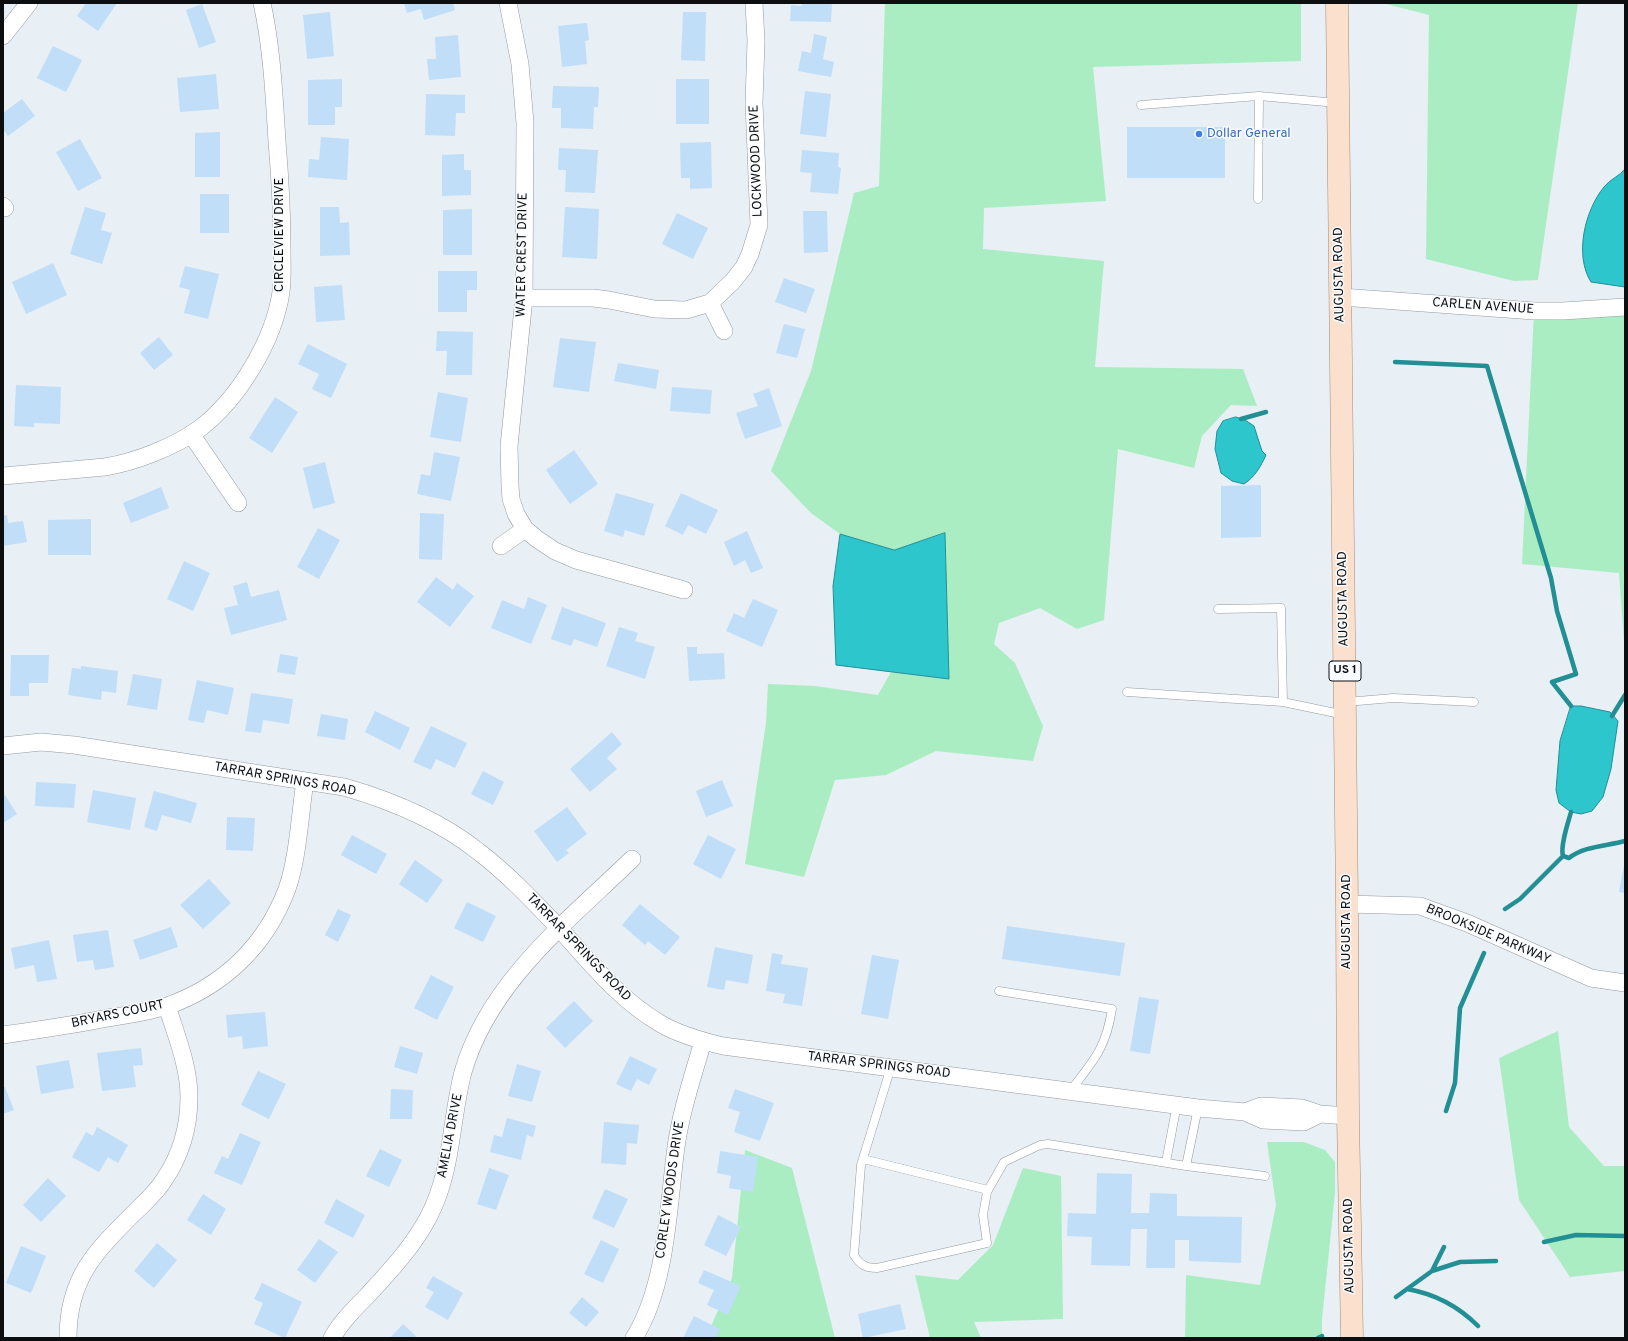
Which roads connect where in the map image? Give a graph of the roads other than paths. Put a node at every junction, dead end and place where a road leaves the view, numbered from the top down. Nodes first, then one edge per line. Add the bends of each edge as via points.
1 (29, 3) edge
2 (262, 3) edge
3 (508, 3) edge
4 (754, 3) edge
5 (1337, 3) edge
6 (3, 36) edge
7 (1259, 96) junction
8 (1338, 103) junction
9 (1140, 106) dead end
10 (1258, 199) dead end
11 (1341, 297) junction
12 (524, 298) junction
13 (710, 303) junction
14 (1625, 306) edge
15 (724, 331) dead end
16 (191, 434) junction
17 (3, 476) edge
18 (238, 503) dead end
19 (525, 529) junction
20 (501, 546) dead end
21 (684, 590) dead end
22 (1218, 608) dead end
23 (1127, 692) dead end
24 (1283, 702) junction
25 (1474, 702) dead end
26 (1345, 709) junction
27 (3, 746) edge
28 (305, 781) junction
29 (632, 859) dead end
30 (1347, 904) junction
31 (559, 929) junction
32 (1625, 983) edge
33 (999, 991) dead end
34 (167, 1006) junction
35 (3, 1035) edge
36 (703, 1041) junction
37 (891, 1067) junction
38 (1071, 1090) junction
39 (1177, 1104) junction
40 (1198, 1108) junction
41 (1348, 1116) junction
42 (863, 1159) junction
43 (1166, 1162) junction
44 (1186, 1166) junction
45 (1265, 1176) dead end
46 (988, 1190) junction
47 (68, 1338) edge
48 (332, 1338) edge
49 (634, 1338) edge
50 (1352, 1338) edge

1 - 6 street
2 - 16 street, CIRCLEVIEW DRIVE via 270,47 282,206 281,292 275,320 264,347 249,372 213,417
3 - 12 street, WATER CREST DRIVE via 520,64 524,110
4 - 13 street, LOCKWOOD DRIVE via 754,103 759,225 744,267
5 - 8 main road, AUGUSTA ROAD / US 1
7 - 8 lane
7 - 9 lane
7 - 10 lane
8 - 11 main road, AUGUSTA ROAD / US 1
11 - 14 street, CARLEN AVENUE via 1534,311
11 - 26 main road, AUGUSTA ROAD / US 1
12 - 13 street, LOCKWOOD DRIVE via 593,298 654,310 686,310
12 - 19 street, WATER CREST DRIVE via 509,452 511,499
13 - 15 street
16 - 17 street, CIRCLEVIEW DRIVE via 146,456 119,465
16 - 18 street
19 - 20 street
19 - 21 street, WATER CREST DRIVE via 556,551 576,560
22 - 24 lane via 1281,608
23 - 24 lane
24 - 26 lane
25 - 26 lane via 1393,698
26 - 30 main road, AUGUSTA ROAD / US 1
27 - 28 street, TARRAR SPRINGS ROAD via 41,742 74,745
28 - 31 street, TARRAR SPRINGS ROAD via 373,795 429,819 455,834 502,872
28 - 34 street, BRYARS COURT via 294,858 287,887 276,915 260,940 240,963 203,990
29 - 31 street, AMELIA DRIVE
30 - 32 street, BROOKSIDE PARKWAY via 1420,906 1591,978
30 - 41 main road, AUGUSTA ROAD / US 1
31 - 36 street, TARRAR SPRINGS ROAD via 612,987 636,1007 661,1024
31 - 48 street, AMELIA DRIVE via 522,966 504,989 474,1042 457,1101 445,1176 428,1218 393,1268 341,1324
33 - 38 lane via 1112,1009 1109,1029 1096,1059
34 - 35 street, BRYARS COURT via 78,1024
34 - 47 street via 188,1080 189,1110 183,1140 164,1181 155,1193 103,1244 85,1268 69,1310
36 - 37 street, TARRAR SPRINGS ROAD via 723,1046
36 - 49 street, CORLEY WOODS DRIVE via 681,1116 657,1279 648,1308
37 - 38 street, TARRAR SPRINGS ROAD
37 - 42 lane
38 - 39 street, TARRAR SPRINGS ROAD
39 - 40 street, TARRAR SPRINGS ROAD
39 - 43 lane
40 - 41 street, TARRAR SPRINGS ROAD via 1245,1112 1263,1120 1304,1122 1320,1114
40 - 44 lane
41 - 50 main road, AUGUSTA ROAD / US 1
42 - 46 lane
42 - 46 lane via 854,1255 859,1263 868,1268 987,1243 983,1214
43 - 44 lane
43 - 46 lane via 1048,1144 1040,1145 1004,1162
44 - 45 lane

